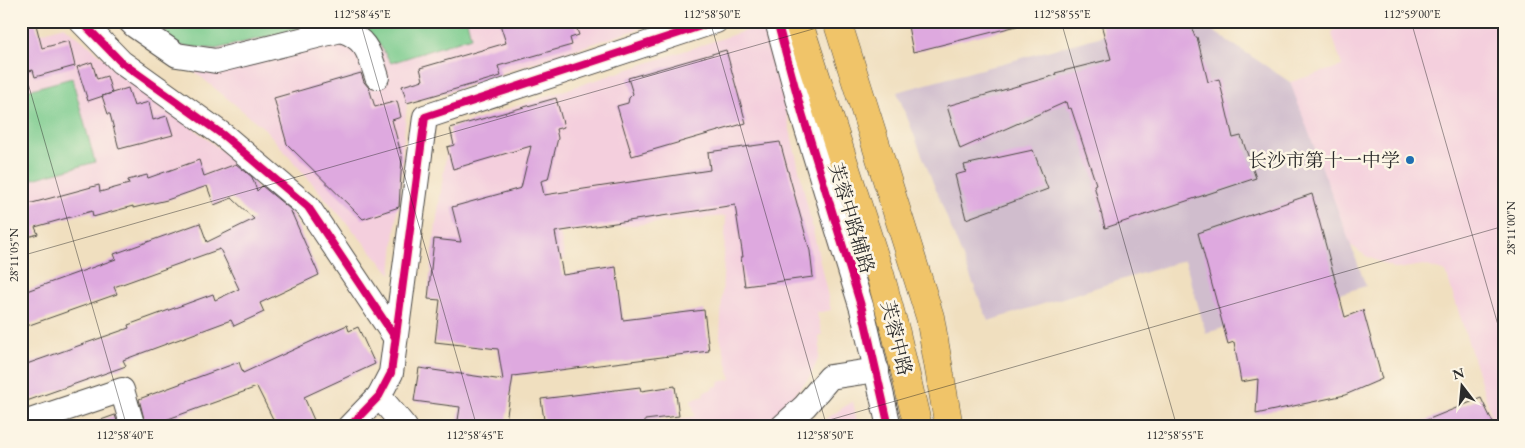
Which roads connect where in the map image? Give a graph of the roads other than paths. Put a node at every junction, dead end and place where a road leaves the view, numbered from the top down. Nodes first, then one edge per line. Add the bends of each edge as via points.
1 (82, 21) edge
2 (130, 21) edge
3 (716, 21) edge
4 (777, 21) edge
5 (798, 21) edge
6 (837, 21) edge
7 (377, 77) dead end
8 (396, 337) junction
9 (877, 370) junction
10 (379, 396) junction
11 (27, 422) dead end
12 (134, 427) edge
13 (349, 427) edge
14 (405, 427) edge
15 (782, 427) edge
16 (889, 427) edge
17 (918, 427) edge
18 (949, 427) edge

1 - 8 street via 121,62 223,136 308,207
2 - 7 street via 177,55 216,61 341,30 353,34 366,46
3 - 8 street via 424,117
4 - 9 street, 芙蓉中路辅路
5 - 17 main road, 芙蓉中路 via 880,274
6 - 18 main road, 芙蓉中路 via 930,316
8 - 10 street via 391,373
9 - 15 street via 830,377
9 - 16 street, 芙蓉中路辅路
10 - 13 street
10 - 14 street
11 - 12 street via 122,390

